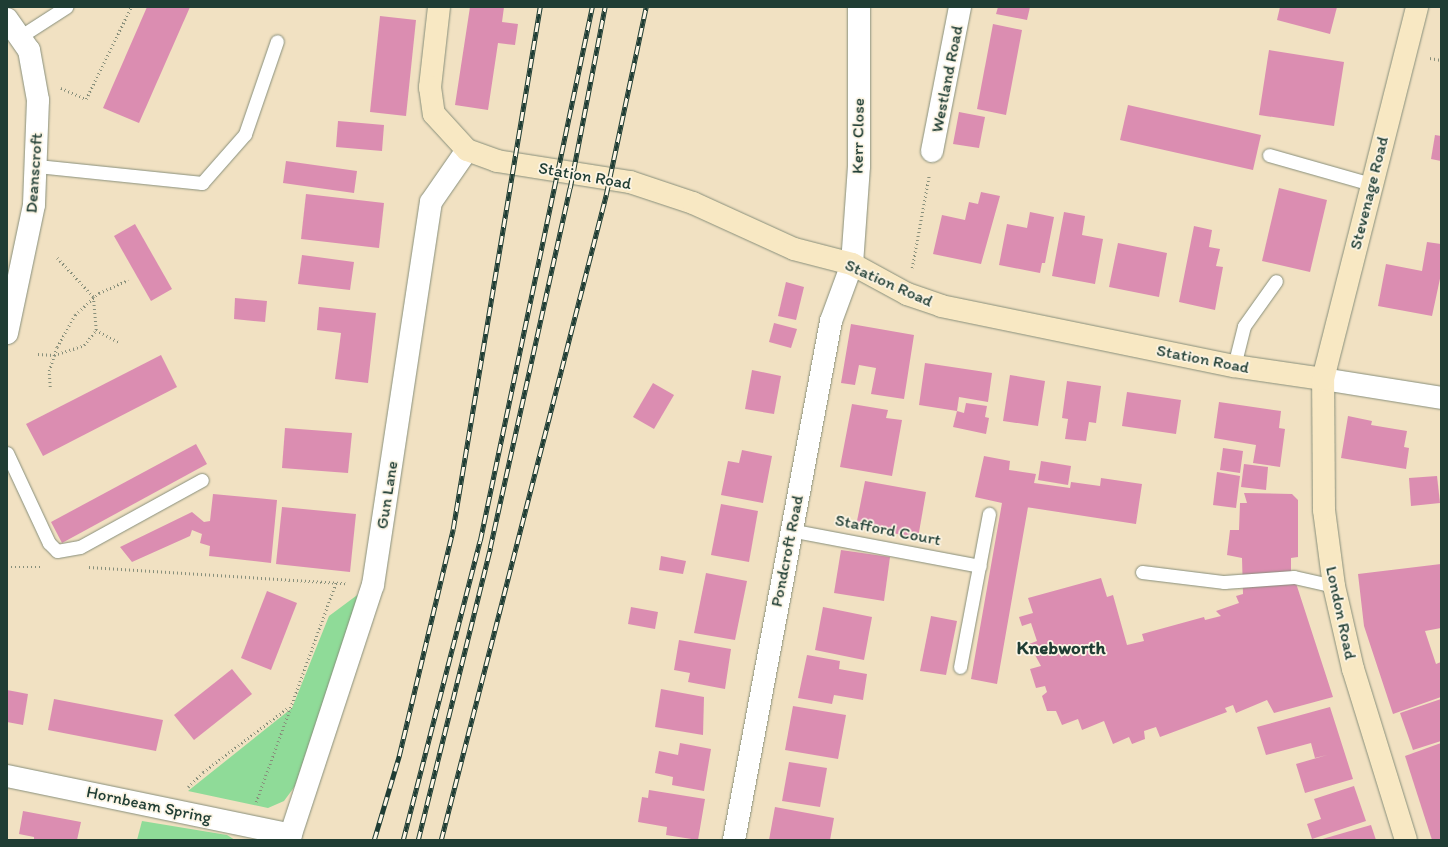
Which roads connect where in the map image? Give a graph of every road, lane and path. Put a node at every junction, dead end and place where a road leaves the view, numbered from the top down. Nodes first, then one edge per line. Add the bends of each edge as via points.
1 (66, 7) edge
2 (131, 7) edge
3 (439, 7) edge
4 (859, 7) edge
5 (960, 7) edge
6 (1417, 7) edge
7 (7, 19) edge
8 (21, 36) junction
9 (278, 41) dead end
10 (36, 76) junction
11 (467, 150) junction
12 (932, 151) joint
13 (1269, 155) dead end
14 (37, 166) junction
15 (1371, 184) junction
16 (57, 258) dead end
17 (852, 264) junction
18 (128, 280) dead end
19 (1276, 281) dead end
20 (907, 294) junction
21 (93, 297) junction
22 (96, 330) junction
23 (7, 333) edge
24 (120, 343) dead end
25 (38, 354) dead end
26 (54, 356) junction
27 (1234, 366) junction
28 (1323, 379) junction
29 (50, 387) dead end
30 (1441, 398) edge
31 (7, 454) edge
32 (202, 480) dead end
33 (989, 514) dead end
34 (790, 530) junction
35 (980, 566) junction
36 (7, 567) edge
37 (46, 567) dead end
38 (85, 567) dead end
39 (1142, 572) dead end
40 (336, 582) junction
41 (373, 585) junction
42 (1334, 586) junction
43 (960, 667) dead end
44 (290, 707) junction
45 (7, 776) edge
46 (176, 809) junction
47 (248, 826) junction
48 (290, 838) edge
49 (734, 840) edge
50 (1406, 840) edge

1 - 8 lane
2 - 10 path via 86,99
3 - 11 street via 430,87 434,114
4 - 17 street, Kerr Close via 859,166
5 - 12 street, Westland Road
6 - 15 street, Stevenage Road
7 - 8 street, Deanscroft
8 - 10 street, Deanscroft via 30,50
9 - 14 lane via 245,134 202,183
10 - 14 street, Deanscroft
11 - 17 street, Station Road via 497,161 630,182 693,204 794,249
11 - 41 street, Gun Lane via 431,202
12 - 20 path
13 - 15 lane
14 - 23 street, Deanscroft via 34,205
15 - 28 street, Stevenage Road
16 - 21 path
17 - 20 street, Station Road
17 - 34 street, Pondcroft Road via 831,321
18 - 21 path
19 - 27 lane via 1244,326
20 - 27 street, Station Road via 1017,323
21 - 22 path
21 - 26 path via 75,315
22 - 24 path
22 - 26 path via 84,345
25 - 26 path
26 - 29 path
27 - 28 street, Station Road
28 - 30 street
28 - 42 street, London Road via 1324,510
31 - 32 lane via 45,536 57,551 80,547
33 - 35 lane
34 - 35 lane, Stafford Court
34 - 49 street, Pondcroft Road
35 - 43 lane
36 - 37 path
38 - 40 path
39 - 42 lane via 1224,582 1294,577
40 - 41 path
40 - 44 path
41 - 48 street, Gun Lane
42 - 50 street, London Road via 1353,669
44 - 46 path via 203,772 181,795
44 - 47 path
45 - 46 street, Hornbeam Spring
46 - 47 street, Hornbeam Spring
47 - 48 street, Hornbeam Spring

